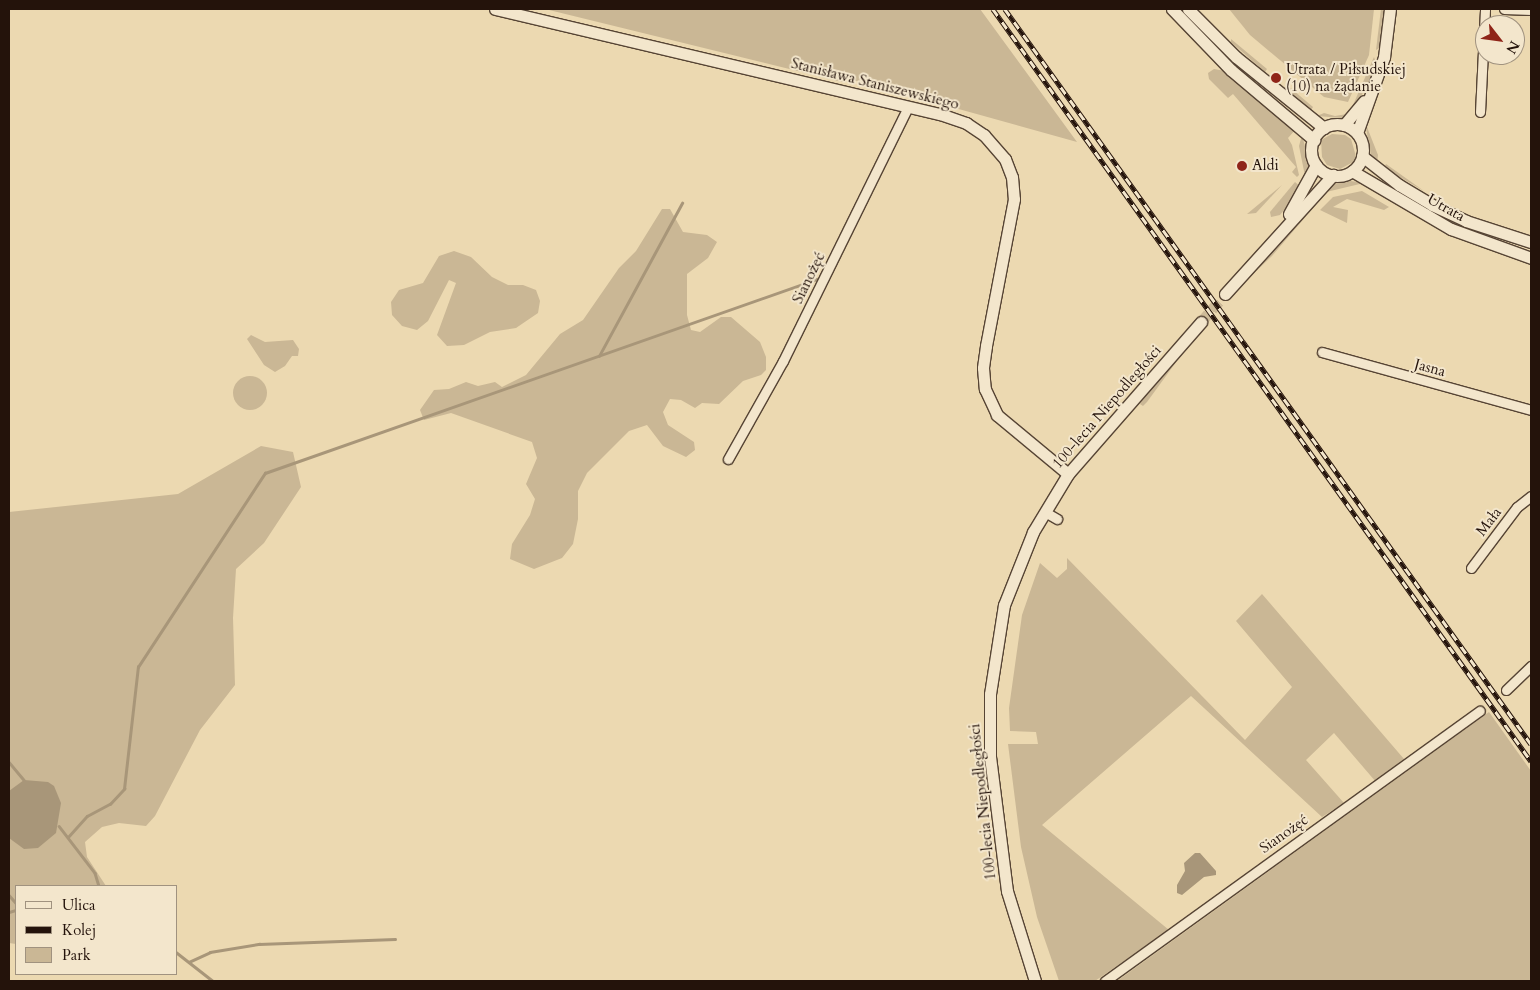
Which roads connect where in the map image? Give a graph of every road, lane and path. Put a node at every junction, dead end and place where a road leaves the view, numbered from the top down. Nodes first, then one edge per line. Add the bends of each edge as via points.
1 (495, 9) edge
2 (1172, 9) edge
3 (1188, 9) edge
4 (1390, 9) edge
5 (1485, 9) edge
6 (1504, 9) edge
7 (1531, 10) edge
8 (1370, 93) junction
9 (908, 106) junction
10 (1480, 112) dead end
11 (1344, 125) junction
12 (1324, 128) junction
13 (1357, 133) junction
14 (1314, 140) junction
15 (1362, 156) junction
16 (1316, 164) junction
17 (1352, 171) junction
18 (1334, 175) junction
19 (1531, 242) edge
20 (1262, 252) junction
21 (1531, 258) edge
22 (1225, 294) tunnel mouth
23 (1201, 322) tunnel mouth
24 (1322, 352) dead end
25 (1531, 410) edge
26 (728, 459) dead end
27 (1068, 474) junction
28 (1531, 496) edge
29 (1044, 512) junction
30 (1057, 519) dead end
31 (1471, 568) dead end
32 (1531, 666) edge
33 (1506, 690) dead end
34 (1480, 711) dead end
35 (1035, 981) edge
36 (1104, 981) edge

1 - 9 main road, Stanisława Staniszewskiego
2 - 14 main road via 1232,70
3 - 12 main road via 1236,58
4 - 8 main road via 1384,57
5 - 10 street
6 - 7 street
8 - 11 main road
8 - 13 main road
9 - 26 street, Sianożęć via 783,360
9 - 27 main road, Stanisława Staniszewskiego via 973,126 992,141 1005,159 1012,177 1014,199 986,346 985,389 997,415
11 - 12 main road
11 - 13 main road
12 - 14 main road
13 - 15 main road via 1363,148
14 - 16 main road via 1312,154
15 - 17 main road
15 - 19 main road, Utrata via 1398,185 1432,205 1466,221
16 - 18 main road
16 - 20 main road via 1294,207
17 - 18 main road
17 - 21 main road, Utrata via 1451,229
18 - 20 main road
20 - 22 main road
23 - 27 main road, 100-lecia Niepodległości
24 - 25 street, Jasna
27 - 29 main road, 100-lecia Niepodległości
28 - 31 street, Mała via 1517,507
29 - 30 street
29 - 35 main road, 100-lecia Niepodległości via 1024,552 1004,605 989,708 990,756 1008,891
32 - 33 street
34 - 36 street, Sianożęć

